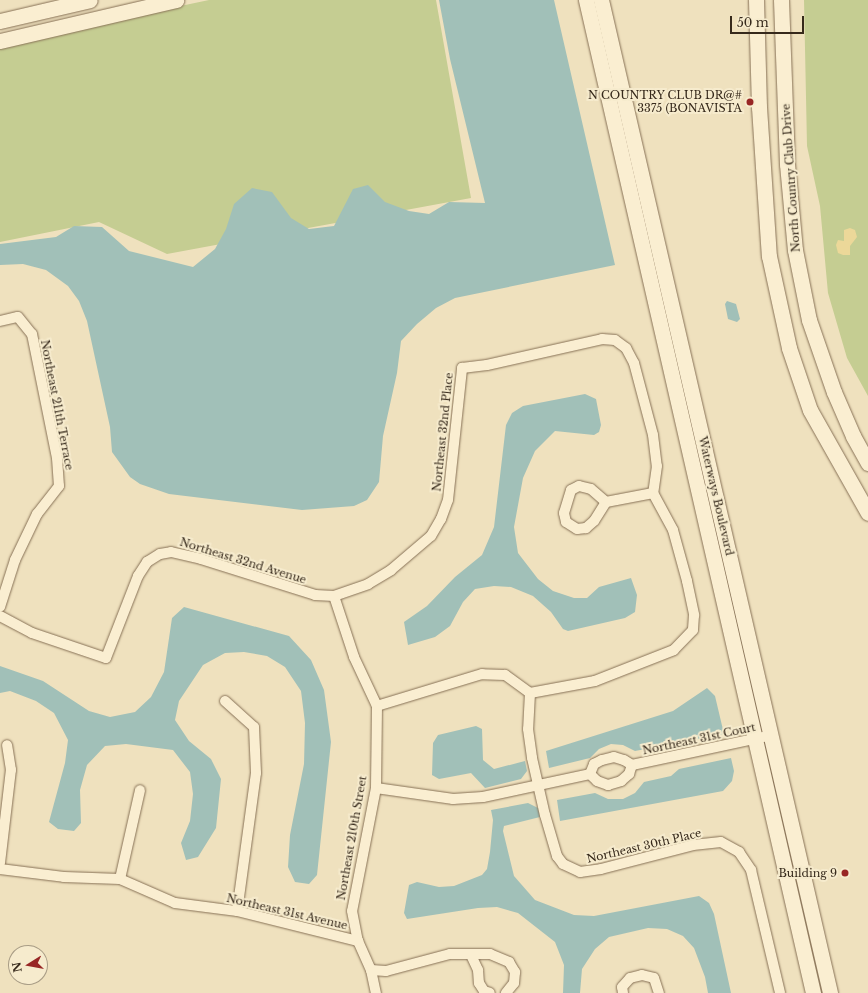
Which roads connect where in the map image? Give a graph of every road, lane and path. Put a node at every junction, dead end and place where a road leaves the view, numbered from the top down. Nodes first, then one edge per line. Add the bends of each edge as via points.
1 (90, 0) edge
2 (176, 0) edge
3 (586, 0) edge
4 (601, 0) edge
5 (756, 0) edge
6 (781, 0) edge
7 (0, 21) edge
8 (0, 41) edge
9 (0, 321) edge
10 (868, 463) edge
11 (653, 493) junction
12 (606, 502) junction
13 (868, 513) edge
14 (334, 596) junction
15 (0, 607) edge
16 (0, 616) edge
17 (530, 693) junction
18 (225, 701) dead end
19 (377, 706) junction
20 (772, 735) junction
21 (753, 739) junction
22 (7, 746) dead end
23 (632, 765) junction
24 (590, 774) junction
25 (538, 786) junction
26 (376, 788) junction
27 (140, 790) dead end
28 (0, 863) edge
29 (0, 869) edge
30 (120, 879) junction
31 (237, 911) junction
32 (358, 941) junction
33 (471, 955) junction
34 (371, 970) junction
35 (376, 993) edge
36 (490, 993) edge
37 (506, 993) edge
38 (623, 993) edge
39 (659, 993) edge
40 (780, 993) edge
41 (813, 993) edge
42 (830, 993) edge

1 - 7 street
2 - 8 street
3 - 21 street, Waterways Boulevard
4 - 20 street, Waterways Boulevard
5 - 13 street via 759,107 769,256 789,348 810,410
6 - 10 street, North Country Club Drive via 787,164 795,250 809,320 834,392
9 - 15 street, Northeast 211th Terrace via 18,317 32,334 57,458 59,486 37,514 15,560
11 - 12 street
11 - 14 street, Northeast 32nd Place via 657,466 653,435 634,363 626,348 615,340 602,339 487,365 462,368 448,500 441,520 431,536 391,570 368,584
11 - 17 street via 673,530 694,615 693,630 674,650 642,664 595,681
12 - 12 street via 591,489 579,486 571,490 564,513 566,522 577,529 586,528
14 - 16 street, Northeast 32nd Avenue via 314,595 171,552 160,554 147,562 138,576 106,658 32,633
14 - 19 street, Northeast 210th Street via 354,657
17 - 19 street via 504,675 482,674
17 - 25 street via 528,729
18 - 31 street via 254,727 256,773
19 - 26 street, Northeast 210th Street
20 - 21 street, Northeast 31st Court
20 - 42 street, Waterways Boulevard
21 - 23 street, Northeast 31st Court
21 - 41 street, Waterways Boulevard
22 - 28 street via 11,770
23 - 24 street, Northeast 31st Court via 614,757 594,764
23 - 24 street, Northeast 31st Court via 621,781 608,785 597,781
24 - 25 street
25 - 26 street via 483,797 453,799
25 - 40 street, Northeast 30th Place via 557,856 563,864 580,872 693,845 720,842 739,852 751,870
26 - 32 street, Northeast 210th Street via 352,910
27 - 30 street
29 - 30 street, Northeast 31st Avenue via 64,877
30 - 31 street, Northeast 31st Avenue via 175,903
31 - 32 street, Northeast 31st Avenue
32 - 34 street, Northeast 210th Street
33 - 34 street via 450,954 386,971
33 - 36 street via 478,970 479,983 484,991
33 - 37 street via 477,952 490,954 509,962 515,972 514,983
34 - 35 street, Northeast 210th Street
38 - 39 street via 622,987 630,978 642,975 654,978

